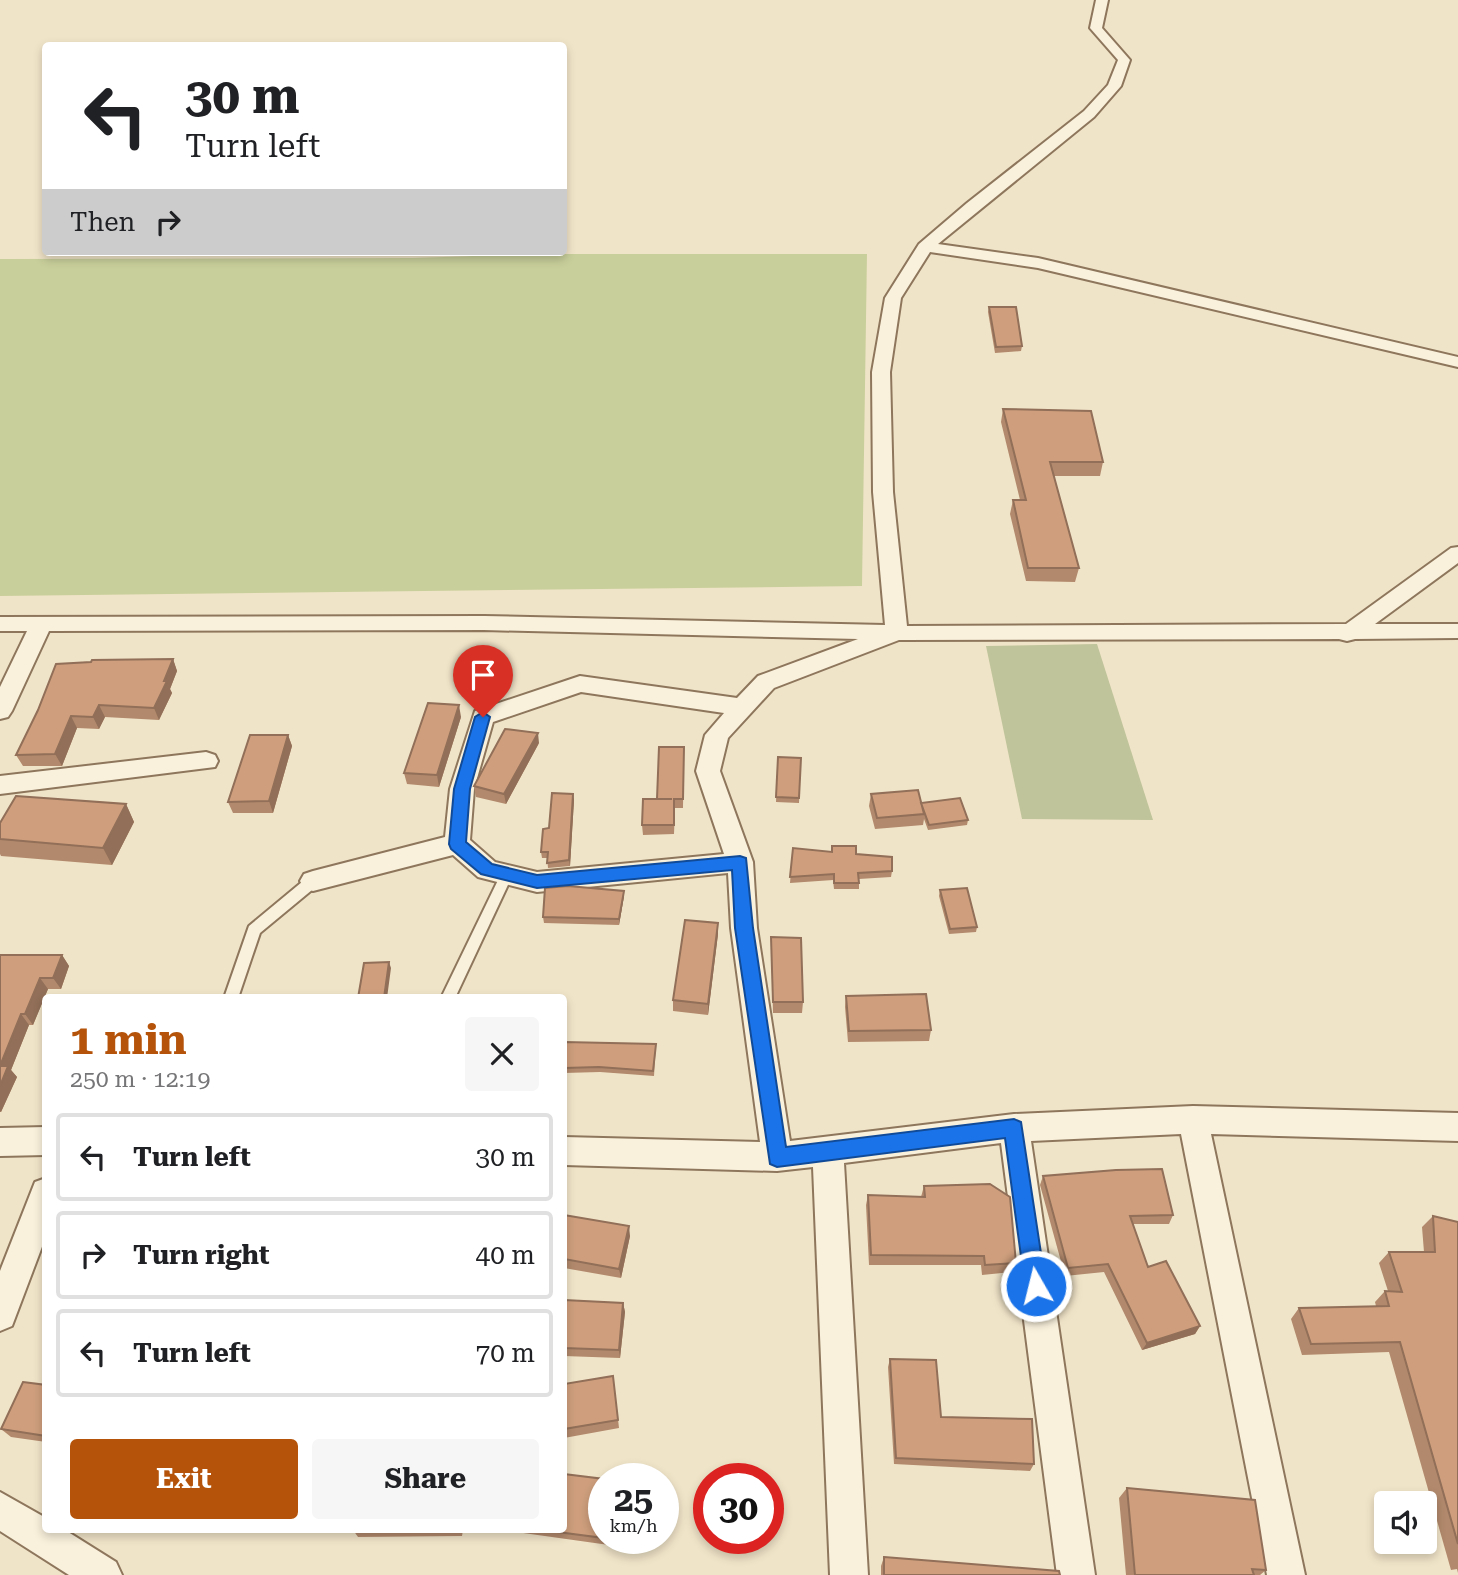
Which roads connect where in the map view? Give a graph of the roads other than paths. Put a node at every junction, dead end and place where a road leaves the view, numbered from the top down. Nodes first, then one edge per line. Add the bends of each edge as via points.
1 (1102, 0) edge
2 (925, 247) junction
3 (1458, 362) edge
4 (1458, 553) edge
5 (42, 623) junction
6 (0, 624) edge
7 (1458, 631) edge
8 (897, 634) junction
9 (1347, 634) junction
10 (740, 707) junction
11 (0, 711) edge
12 (206, 761) dead end
13 (0, 785) edge
14 (457, 844) junction
15 (740, 862) junction
16 (507, 874) junction
17 (313, 881) joint
18 (232, 994) edge
19 (450, 994) edge
20 (1193, 1120) junction
21 (1458, 1127) edge
22 (1014, 1128) junction
23 (42, 1141) edge
24 (0, 1142) edge
25 (828, 1150) junction
26 (567, 1151) edge
27 (777, 1157) junction
28 (42, 1203) edge
29 (0, 1314) edge
30 (0, 1510) edge
31 (103, 1575) edge
32 (849, 1575) edge
33 (1076, 1575) edge
34 (1286, 1575) edge

1 - 2 street via 1096,28 1124,60 1114,86 1089,114
2 - 3 street via 1038,263
2 - 8 street via 893,298 881,372 883,492
4 - 9 street
5 - 6 street
5 - 8 street via 484,623
5 - 11 street
7 - 9 street
8 - 9 street
8 - 10 street via 765,682
10 - 14 street via 580,684 483,717 462,789
10 - 15 street via 717,735 708,771
12 - 13 street
14 - 16 street via 487,870
14 - 17 street
15 - 16 street via 537,881
15 - 27 street via 744,928
16 - 19 lane
17 - 18 lane via 254,930
20 - 21 street
20 - 22 street
20 - 34 street
22 - 25 street
22 - 33 street
23 - 24 street
25 - 27 street
25 - 32 street
26 - 27 street
28 - 29 street
30 - 31 street

